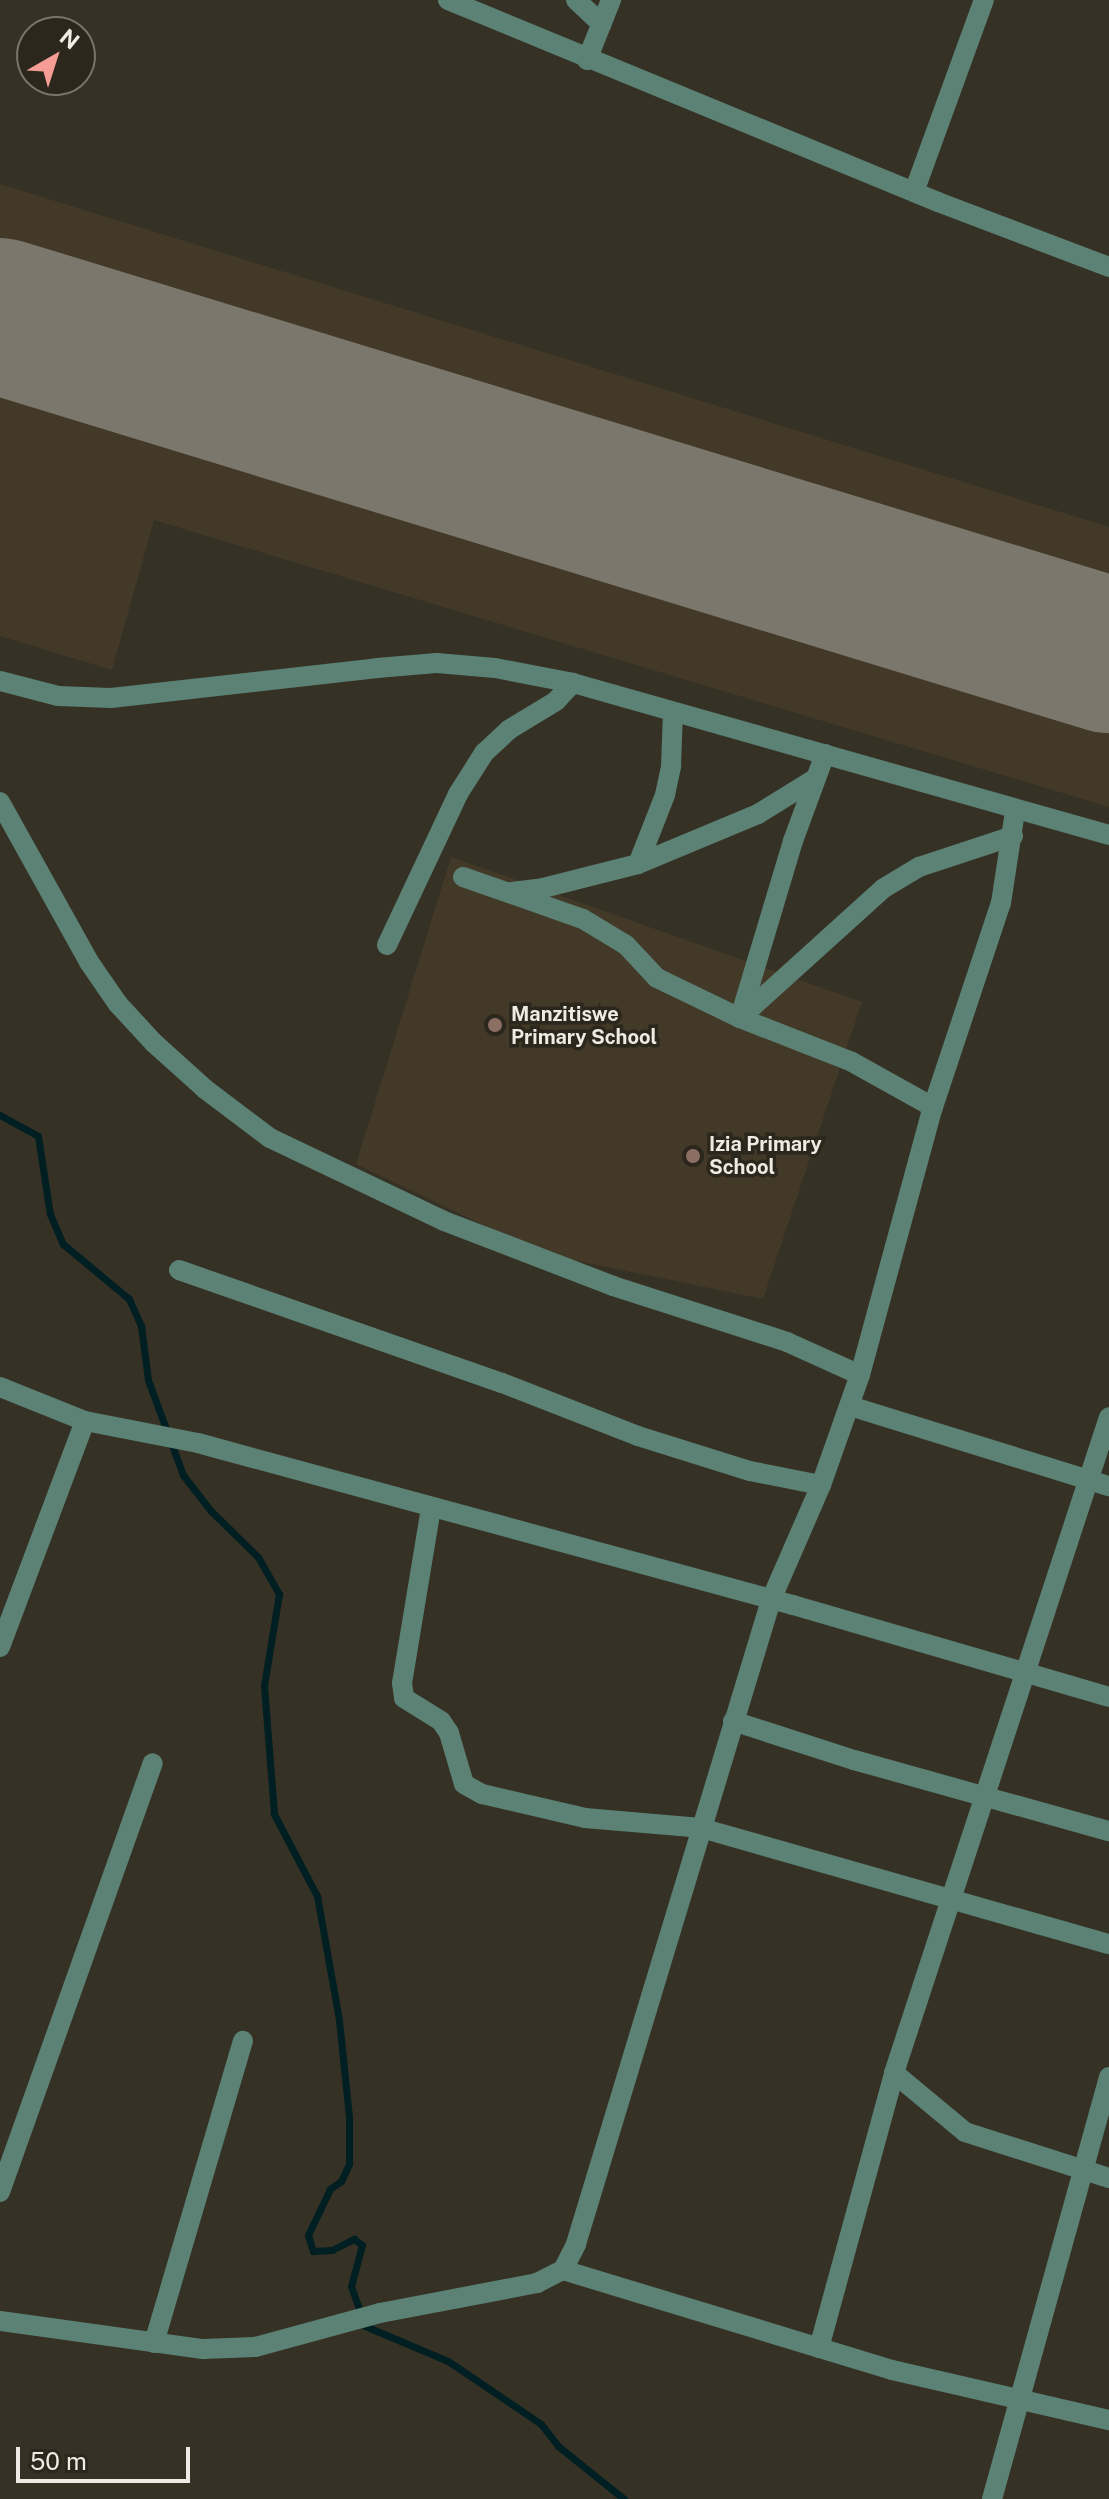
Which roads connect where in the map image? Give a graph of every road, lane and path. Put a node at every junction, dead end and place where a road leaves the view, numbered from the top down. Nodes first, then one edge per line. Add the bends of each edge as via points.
1 (448, 0) edge
2 (576, 0) edge
3 (611, 0) edge
4 (984, 0) edge
5 (602, 24) junction
6 (587, 60) junction
7 (914, 192) junction
8 (1109, 267) edge
9 (0, 681) edge
10 (573, 683) junction
11 (673, 712) junction
12 (825, 754) junction
13 (817, 777) junction
14 (0, 802) edge
15 (1015, 811) junction
16 (1109, 835) edge
17 (1013, 836) junction
18 (638, 864) junction
19 (463, 877) dead end
20 (508, 892) junction
21 (387, 945) dead end
22 (740, 1018) junction
23 (933, 1107) junction
24 (179, 1270) dead end
25 (860, 1375) junction
26 (0, 1387) edge
27 (850, 1406) junction
28 (1109, 1417) edge
29 (85, 1421) junction
30 (1088, 1481) junction
31 (821, 1485) junction
32 (1109, 1486) edge
33 (431, 1508) junction
34 (771, 1600) junction
35 (0, 1647) edge
36 (1025, 1671) junction
37 (1109, 1697) edge
38 (733, 1721) junction
39 (153, 1763) dead end
40 (984, 1797) junction
41 (701, 1828) junction
42 (1109, 1831) edge
43 (949, 1900) junction
44 (1109, 1944) edge
45 (243, 2041) dead end
46 (894, 2073) junction
47 (1109, 2077) edge
48 (1083, 2171) junction
49 (1109, 2178) edge
50 (0, 2192) edge
51 (563, 2270) junction
52 (0, 2321) edge
53 (154, 2343) junction
54 (819, 2348) junction
55 (1018, 2399) junction
56 (1109, 2420) edge
57 (992, 2499) edge

1 - 6 street
2 - 5 street
3 - 5 street
4 - 7 street
5 - 6 street
6 - 7 street
7 - 8 street
9 - 10 street via 58,696 111,698 437,663
10 - 11 street
10 - 21 street via 484,753 458,794
11 - 12 street
11 - 18 street via 665,795
12 - 13 street
12 - 15 street
13 - 18 street via 758,814
13 - 22 street
14 - 25 street via 118,1004 205,1089 270,1138 444,1221 613,1286 787,1342
15 - 16 street
15 - 17 street
17 - 22 street via 919,867 884,888
17 - 23 street via 1001,903
18 - 20 street
19 - 20 street
20 - 22 street via 610,933 657,978
22 - 23 street via 852,1062
23 - 25 street
24 - 31 street via 638,1436 750,1471
25 - 27 street
26 - 29 street
27 - 30 street
27 - 31 street
28 - 30 street
29 - 33 street via 198,1443
29 - 35 street
30 - 32 street
30 - 36 street
31 - 34 street
33 - 34 street
33 - 41 street via 402,1683 404,1698 441,1721 449,1733 464,1784 497,1799 585,1818
34 - 36 street
34 - 38 street
36 - 37 street
36 - 40 street
38 - 40 street
38 - 41 street
39 - 50 street
40 - 42 street
40 - 43 street
41 - 43 street
41 - 51 street via 576,2244
43 - 44 street
43 - 46 street
45 - 53 street
46 - 48 street via 965,2132
46 - 54 street
47 - 48 street
48 - 49 street
48 - 55 street
51 - 53 street via 537,2283 339,2322 255,2347 203,2349
51 - 54 street
52 - 53 street
54 - 55 street
55 - 56 street
55 - 57 street

